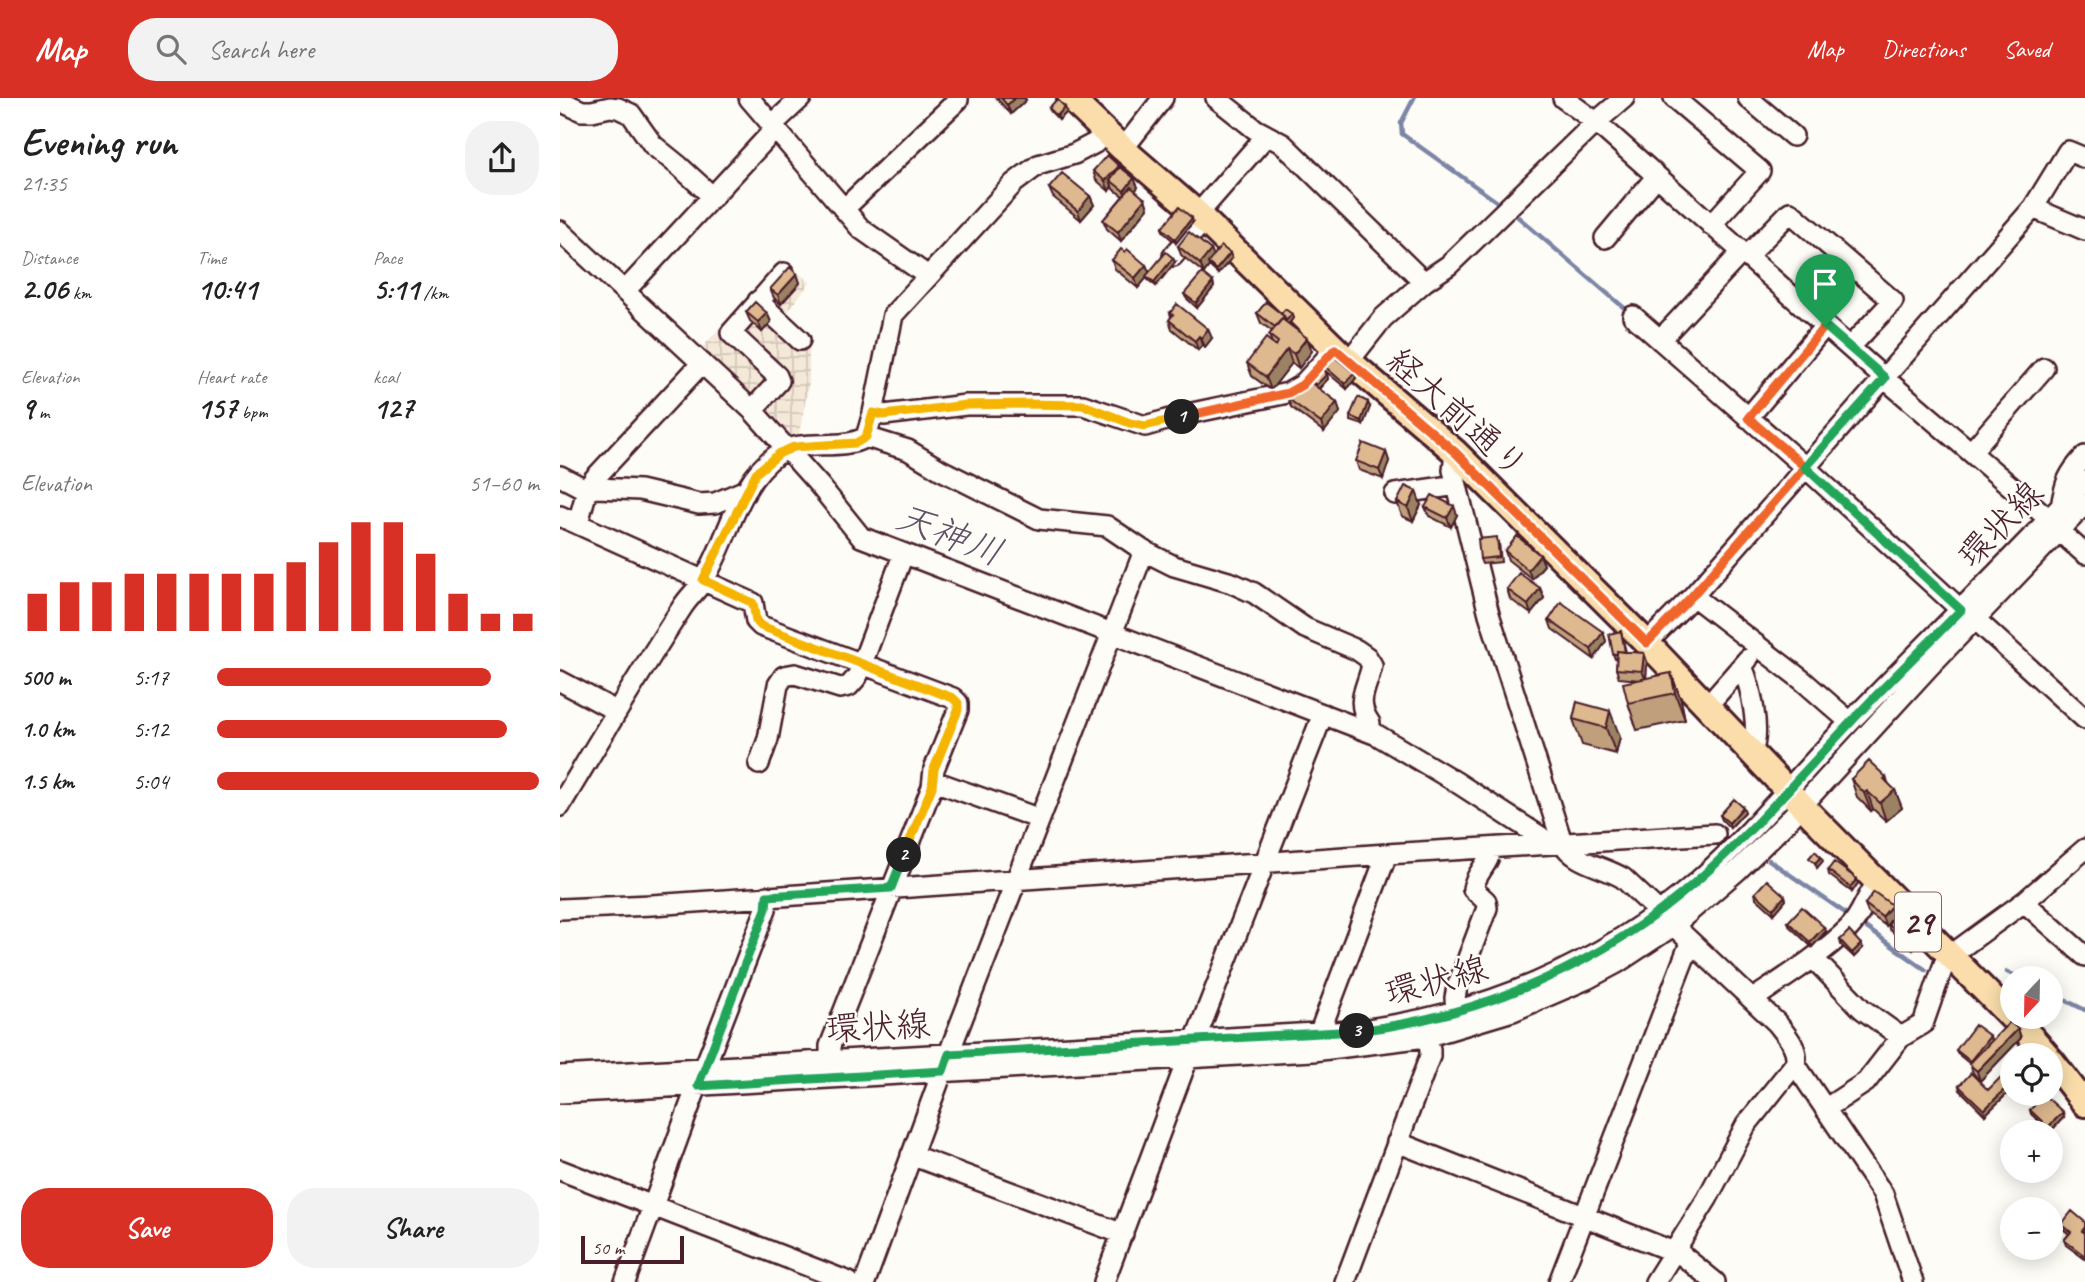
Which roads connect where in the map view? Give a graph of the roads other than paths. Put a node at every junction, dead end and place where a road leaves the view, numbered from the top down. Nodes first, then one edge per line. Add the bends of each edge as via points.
1 (749, 98) edge
2 (801, 98) edge
3 (1070, 98) edge
4 (1163, 98) edge
5 (1216, 98) edge
6 (1563, 98) edge
7 (1624, 98) edge
8 (1674, 98) edge
9 (1748, 98) edge
10 (958, 100) dead end
11 (560, 101) edge
12 (1596, 122) junction
13 (774, 127) junction
14 (1105, 132) junction
15 (1266, 136) junction
16 (1793, 136) dead end
17 (1124, 149) junction
18 (2085, 158) edge
19 (1656, 177) junction
20 (713, 197) junction
21 (2033, 208) junction
22 (844, 209) junction
23 (1201, 217) junction
24 (1711, 225) junction
25 (2085, 230) edge
26 (560, 231) edge
27 (1605, 238) dead end
28 (1744, 254) junction
29 (1172, 256) edge
30 (1843, 259) junction
31 (784, 273) edge
32 (928, 276) junction
33 (1424, 282) junction
34 (625, 291) junction
35 (758, 302) junction
36 (1801, 304) junction
37 (1633, 316) dead end
38 (1825, 326) junction
39 (800, 340) dead end
40 (1661, 340) junction
41 (1850, 347) junction
42 (1342, 355) junction
43 (702, 363) junction
44 (2045, 368) dead end
45 (1885, 378) junction
46 (752, 410) junction
47 (873, 413) junction
48 (1748, 418) junction
49 (866, 437) junction
50 (788, 449) junction
51 (1455, 452) junction
52 (1971, 452) junction
53 (2085, 456) edge
54 (1805, 467) junction
55 (560, 476) edge
56 (2085, 481) edge
57 (1457, 485) junction
58 (587, 490) junction
59 (745, 493) junction
60 (1395, 494) dead end
61 (2069, 515) edge
62 (569, 520) edge
63 (1144, 551) junction
64 (2085, 554) edge
65 (903, 555) junction
66 (703, 580) junction
67 (1692, 596) junction
68 (1968, 615) junction
69 (1111, 634) junction
70 (1647, 643) junction
71 (1757, 647) junction
72 (861, 664) junction
73 (1742, 666) junction
74 (560, 681) edge
75 (1707, 706) junction
76 (616, 711) junction
77 (1323, 714) junction
78 (2085, 719) edge
79 (1850, 722) junction
80 (1369, 731) junction
81 (1752, 752) junction
82 (759, 764) dead end
83 (934, 780) junction
84 (1795, 798) junction
85 (560, 806) edge
86 (1040, 820) junction
87 (1715, 834) dead end
88 (1553, 843) junction
89 (1491, 848) junction
90 (2085, 849) edge
91 (1387, 853) junction
92 (1264, 863) junction
93 (1017, 880) junction
94 (1878, 882) junction
95 (891, 888) junction
96 (767, 896) junction
97 (2024, 902) junction
98 (560, 909) edge
99 (1658, 912) junction
100 (1674, 926) junction
101 (1690, 943) junction
102 (1951, 955) junction
103 (2085, 956) edge
104 (1813, 958) junction
105 (1754, 999) junction
106 (1456, 1012) junction
107 (1319, 1034) junction
108 (1426, 1037) junction
109 (1901, 1037) junction
110 (2037, 1043) edge
111 (1192, 1049) junction
112 (830, 1060) junction
113 (946, 1063) junction
114 (1795, 1065) junction
115 (560, 1076) edge
116 (2063, 1076) edge
117 (701, 1077) junction
118 (560, 1093) edge
119 (2085, 1104) edge
120 (1825, 1109) junction
121 (1397, 1142) junction
122 (912, 1155) junction
123 (560, 1170) edge
124 (653, 1207) junction
125 (1584, 1217) junction
126 (1123, 1234) junction
127 (1674, 1252) junction
128 (625, 1282) edge
129 (849, 1282) edge
130 (865, 1282) edge
131 (1104, 1282) edge
132 (1345, 1282) edge
133 (1559, 1282) edge
134 (1655, 1282) edge
135 (1715, 1282) edge
136 (1913, 1282) edge

1 - 13 street
2 - 13 street
3 - 14 main road, 経大前通り / 29
4 - 17 street
5 - 15 street
6 - 12 street
7 - 12 street
8 - 24 street via 1760,171
9 - 16 street
10 - 22 street
11 - 20 street via 582,111 618,108 631,114 653,145
12 - 19 street
12 - 33 street via 1450,265
13 - 20 street
13 - 22 street
14 - 17 main road, 経大前通り / 29
14 - 32 street via 1095,143 1038,165 1014,183
15 - 23 street
15 - 33 street via 1283,144
17 - 23 main road, 経大前通り / 29
18 - 21 street via 2068,152
19 - 24 street
19 - 27 street
20 - 34 street
21 - 25 street
21 - 45 street
22 - 32 street via 861,229
23 - 29 street
23 - 42 main road, 経大前通り / 29
24 - 28 street
26 - 34 street
28 - 30 street via 1790,212
28 - 36 street
28 - 40 street
30 - 36 street
30 - 41 street via 1893,302
31 - 35 street
32 - 47 street via 893,316
33 - 42 street
34 - 43 street
35 - 39 street
35 - 46 street via 731,333 779,381
36 - 38 street
37 - 40 street
38 - 41 street
38 - 48 street
40 - 48 street
41 - 45 street
42 - 47 street via 1288,393 1145,426 1083,405 966,405
42 - 51 main road, 経大前通り / 29
43 - 46 street
43 - 58 street
44 - 52 street
45 - 52 street
45 - 54 street
46 - 50 street
47 - 49 street
48 - 54 street
49 - 50 street via 856,443
49 - 63 street via 908,450 1039,519 1107,526
50 - 59 street via 756,473
50 - 65 street via 856,534
51 - 57 street
51 - 70 main road, 経大前通り / 29
52 - 61 street
53 - 61 street via 2066,483
54 - 67 street
54 - 68 street
55 - 58 street
56 - 61 street, 環状線
57 - 60 street
57 - 88 street
58 - 59 street via 639,490 706,504
58 - 62 street
59 - 66 street
61 - 64 street
61 - 68 street, 環状線
62 - 66 street
63 - 69 street
63 - 80 street via 1254,593 1305,628 1367,657 1372,665 1361,700
65 - 69 street
65 - 72 street
66 - 72 street via 753,603 761,626
66 - 76 street
67 - 70 street
67 - 71 street
68 - 78 street
68 - 79 street, 環状線
68 - 84 street, 環状線 via 1928,668
69 - 77 street
69 - 86 street
70 - 75 main road, 経大前通り / 29
71 - 73 street
71 - 79 street
72 - 82 street via 857,677 840,688 795,674 784,676
72 - 83 street via 958,703
73 - 75 street
73 - 81 street via 1756,727
74 - 76 street
75 - 81 main road, 経大前通り / 29
76 - 85 street
77 - 80 street
77 - 92 street
79 - 84 street, 環状線
80 - 88 street
81 - 84 main road, 経大前通り / 29
83 - 86 street
83 - 95 street
84 - 94 main road, 29
84 - 99 street, 環状線
84 - 100 street, 環状線 via 1738,870
86 - 93 street
87 - 88 street
88 - 89 street
88 - 99 street via 1623,878
89 - 91 street
89 - 106 street via 1474,883 1473,889 1487,908 1457,988
90 - 97 street
91 - 92 street
91 - 107 street
92 - 93 street
92 - 111 street
93 - 95 street
93 - 113 street
94 - 102 main road, 29
94 - 104 street via 1852,926
95 - 96 street
95 - 112 street via 830,1046
96 - 98 street
96 - 117 street via 766,909
97 - 102 street
97 - 103 street
99 - 100 street
99 - 106 street, 環状線 via 1569,967
100 - 101 street
100 - 108 street, 環状線 via 1617,963 1550,996
101 - 105 street
101 - 125 street
102 - 109 street via 1923,1024
102 - 110 main road, 29
104 - 105 street
104 - 109 street via 1861,1009
105 - 114 street via 1790,1040
106 - 107 street, 環状線 via 1384,1028
107 - 111 street, 環状線
108 - 111 street, 環状線 via 1313,1051
108 - 121 street via 1430,1056
109 - 120 street via 1866,1082
111 - 113 street, 環状線
111 - 126 street
112 - 113 street, 環状線
112 - 117 street, 環状線
113 - 117 street, 環状線
113 - 122 street
114 - 120 street
114 - 127 street via 1746,1125
115 - 117 street, 環状線
116 - 119 main road
117 - 118 street, 環状線
117 - 124 street
120 - 136 street via 1883,1194
121 - 125 street
121 - 132 street
122 - 126 street
122 - 130 street
123 - 124 street
124 - 128 street
124 - 129 street
125 - 127 street
125 - 133 street
126 - 131 street
127 - 134 street
127 - 135 street

